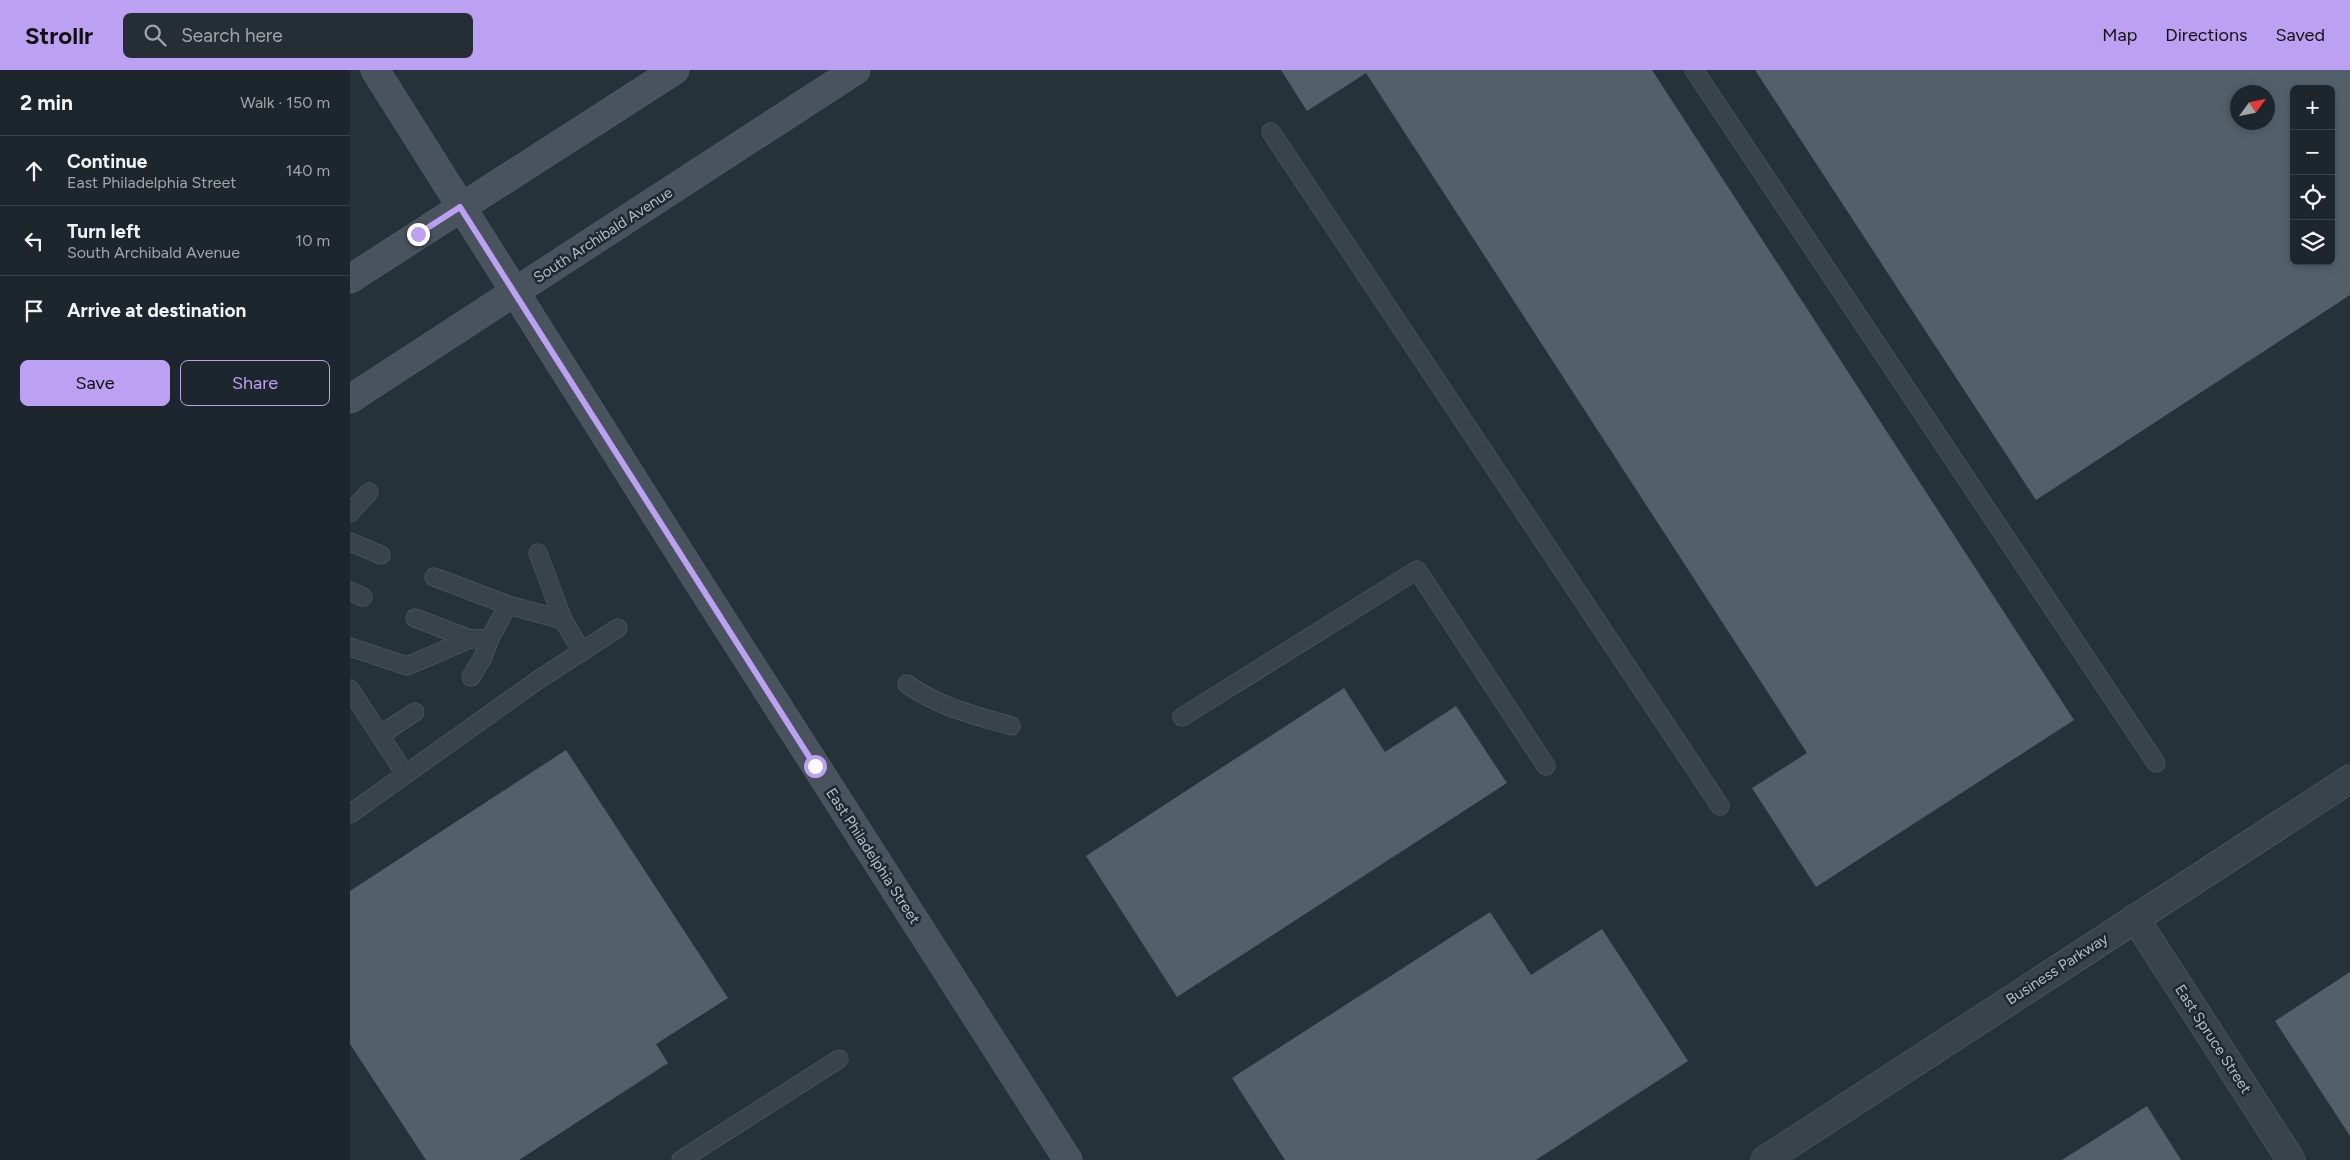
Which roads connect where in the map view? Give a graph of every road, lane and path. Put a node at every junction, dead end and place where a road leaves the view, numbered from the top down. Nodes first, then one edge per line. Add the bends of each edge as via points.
1 (375, 70) edge
2 (675, 70) edge
3 (856, 70) edge
4 (1694, 70) edge
5 (1271, 132) dead end
6 (460, 207) junction
7 (350, 279) edge
8 (515, 292) junction
9 (350, 399) edge
10 (370, 492) dead end
11 (350, 513) edge
12 (350, 542) edge
13 (538, 553) dead end
14 (380, 555) dead end
15 (434, 577) dead end
16 (508, 605) junction
17 (415, 618) dead end
18 (564, 620) junction
19 (618, 628) dead end
20 (490, 638) junction
21 (470, 639) junction
22 (350, 647) edge
23 (582, 652) junction
24 (471, 677) dead end
25 (906, 684) dead end
26 (350, 688) edge
27 (416, 712) dead end
28 (1182, 718) dead end
29 (1012, 726) dead end
30 (380, 735) junction
31 (2156, 762) dead end
32 (1546, 766) dead end
33 (406, 774) junction
34 (2350, 779) edge
35 (1720, 806) dead end
36 (350, 814) edge
37 (2136, 918) junction
38 (838, 1059) dead end
39 (681, 1160) edge
40 (1068, 1160) edge
41 (1765, 1160) edge
42 (2291, 1160) edge

1 - 6 street, East Philadelphia Street
2 - 6 street
3 - 8 street, South Archibald Avenue
4 - 31 lane
5 - 35 lane
6 - 7 street
6 - 8 street, East Philadelphia Street
8 - 9 street, South Archibald Avenue
8 - 40 street, East Philadelphia Street
10 - 11 lane
12 - 14 lane
13 - 18 lane
15 - 16 lane
16 - 18 lane
16 - 20 lane
17 - 21 lane
18 - 23 lane
19 - 23 lane
20 - 21 lane
20 - 24 lane
21 - 22 lane via 407,666
23 - 33 lane
25 - 29 lane via 922,696 953,709
26 - 30 lane
27 - 30 lane
28 - 32 lane via 1417,570
30 - 33 lane
33 - 36 lane
34 - 37 street, Business Parkway
37 - 41 street, Business Parkway
37 - 42 street, East Spruce Street
38 - 39 lane

